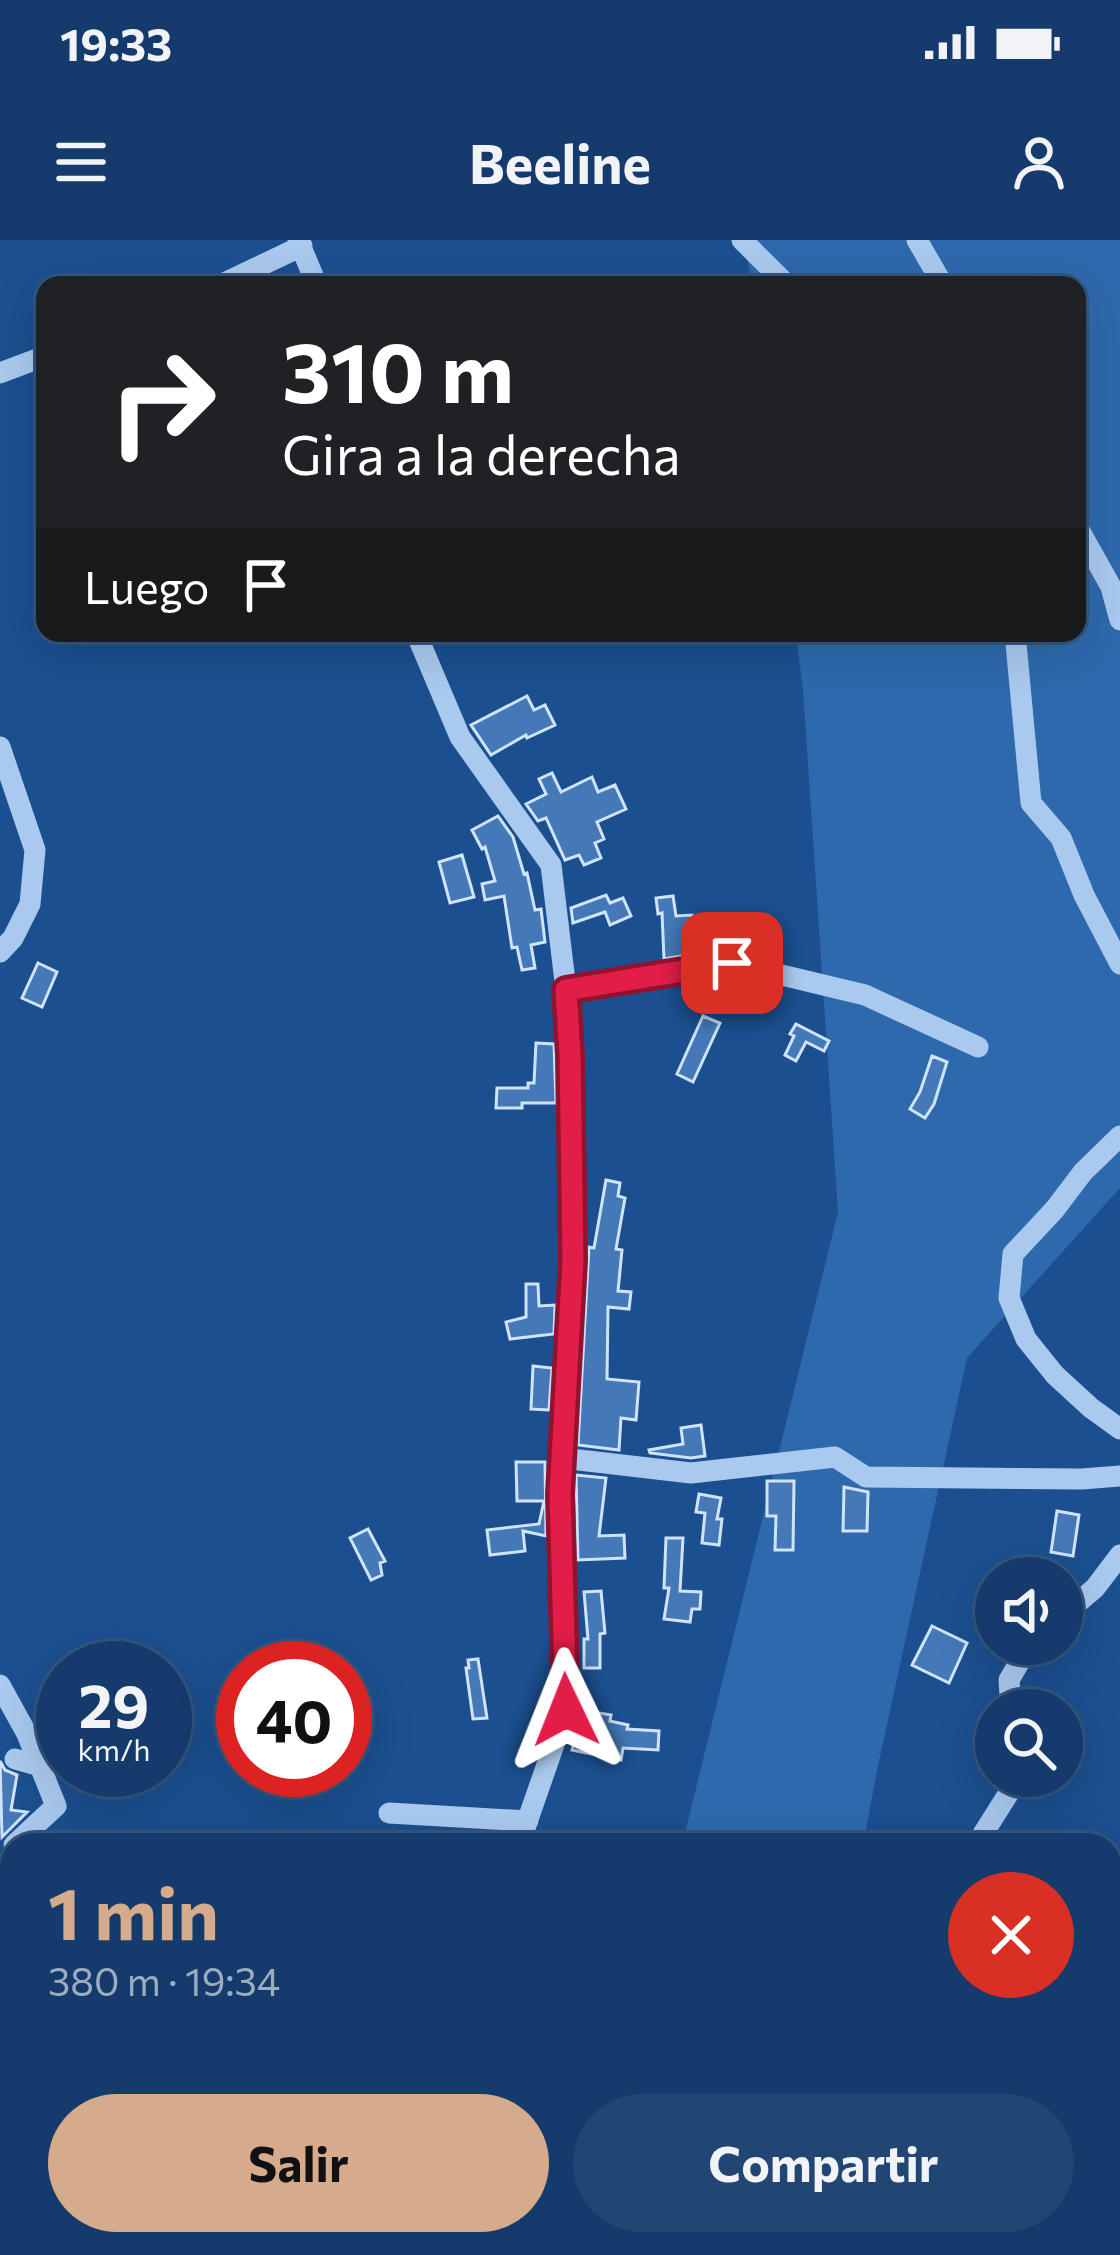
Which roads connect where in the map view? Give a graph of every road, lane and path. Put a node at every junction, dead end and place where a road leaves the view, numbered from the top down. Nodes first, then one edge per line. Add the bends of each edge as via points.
1 (742, 240) edge
2 (917, 240) edge
3 (300, 243) edge
4 (237, 276) edge
5 (313, 276) edge
6 (778, 276) edge
7 (938, 276) edge
8 (36, 359) edge
9 (0, 373) edge
10 (1086, 542) edge
11 (1120, 620) edge
12 (420, 642) edge
13 (1016, 642) edge
14 (0, 747) edge
15 (0, 952) edge
16 (1120, 964) edge
17 (566, 990) junction
18 (978, 1047) dead end
19 (1120, 1136) edge
20 (1120, 1429) edge
21 (562, 1458) junction
22 (1120, 1476) edge
23 (1120, 1555) edge
24 (1083, 1598) edge
25 (0, 1685) edge
26 (36, 1756) edge
27 (15, 1759) dead end
28 (36, 1765) edge
29 (52, 1797) edge
30 (1006, 1797) edge
31 (389, 1813) dead end
32 (528, 1821) junction
33 (27, 1833) edge
34 (524, 1833) edge
35 (984, 1833) edge

1 - 6 street
2 - 7 street
3 - 4 street
3 - 5 street
8 - 9 street
10 - 11 street
12 - 17 street via 460,736 551,866
13 - 16 street via 1031,803 1061,838
14 - 15 street via 35,850 30,904
17 - 18 street via 732,963 865,995
17 - 21 street via 573,1260
19 - 20 street via 1013,1254 1010,1298 1026,1339 1055,1375
21 - 22 street via 692,1473 835,1457 866,1477
21 - 32 street via 566,1710
23 - 24 street
25 - 26 street
27 - 28 street
29 - 33 street via 56,1806
30 - 35 street
31 - 32 street
32 - 34 street

